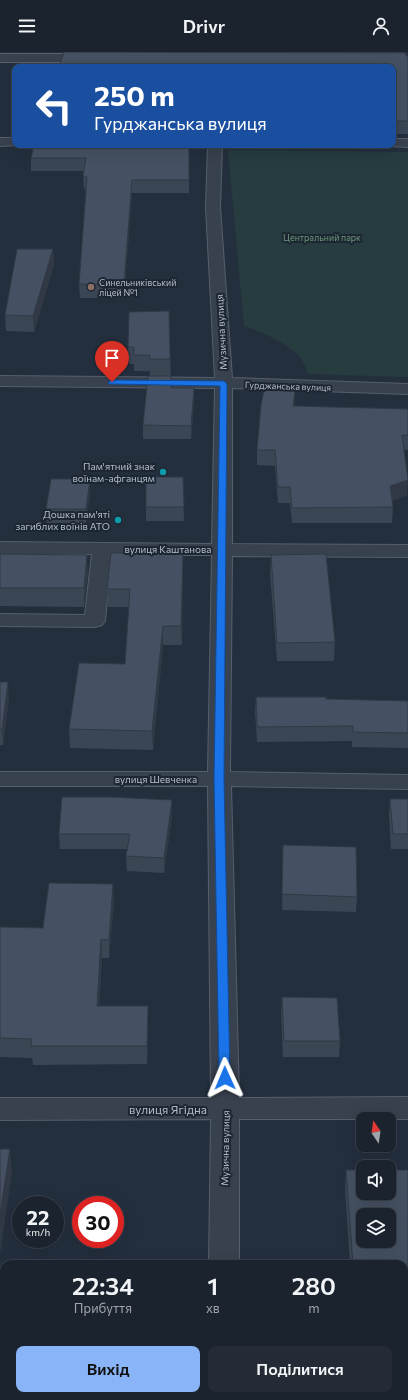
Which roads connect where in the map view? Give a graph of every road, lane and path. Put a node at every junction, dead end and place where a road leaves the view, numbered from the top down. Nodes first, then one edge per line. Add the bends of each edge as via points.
1 (0, 58) edge
2 (103, 58) edge
3 (0, 142) edge
4 (12, 142) edge
5 (396, 143) edge
6 (408, 143) edge
7 (215, 148) edge
8 (0, 381) edge
9 (224, 384) junction
10 (408, 390) edge
11 (0, 548) edge
12 (102, 549) junction
13 (222, 549) junction
14 (408, 551) edge
15 (0, 620) edge
16 (219, 779) junction
17 (0, 780) edge
18 (408, 782) edge
19 (408, 1108) edge
20 (0, 1109) edge
21 (225, 1109) junction
22 (224, 1260) edge

1 - 2 street
3 - 4 street
5 - 6 street
7 - 9 street, Музична вулиця via 213,207
8 - 9 street, Гурджанська вулиця
9 - 10 street, Гурджанська вулиця
9 - 13 street, Музична вулиця
11 - 12 street, вулиця Каштанова
12 - 13 street, вулиця Каштанова
12 - 15 street via 95,621
13 - 14 street, вулиця Каштанова
13 - 16 street, Музична вулиця
16 - 17 street, вулиця Шевченка
16 - 18 street, вулиця Шевченка
16 - 21 street, Музична вулиця
19 - 21 street, вулиця Ягідна
20 - 21 street, вулиця Ягідна
21 - 22 street, Музична вулиця

